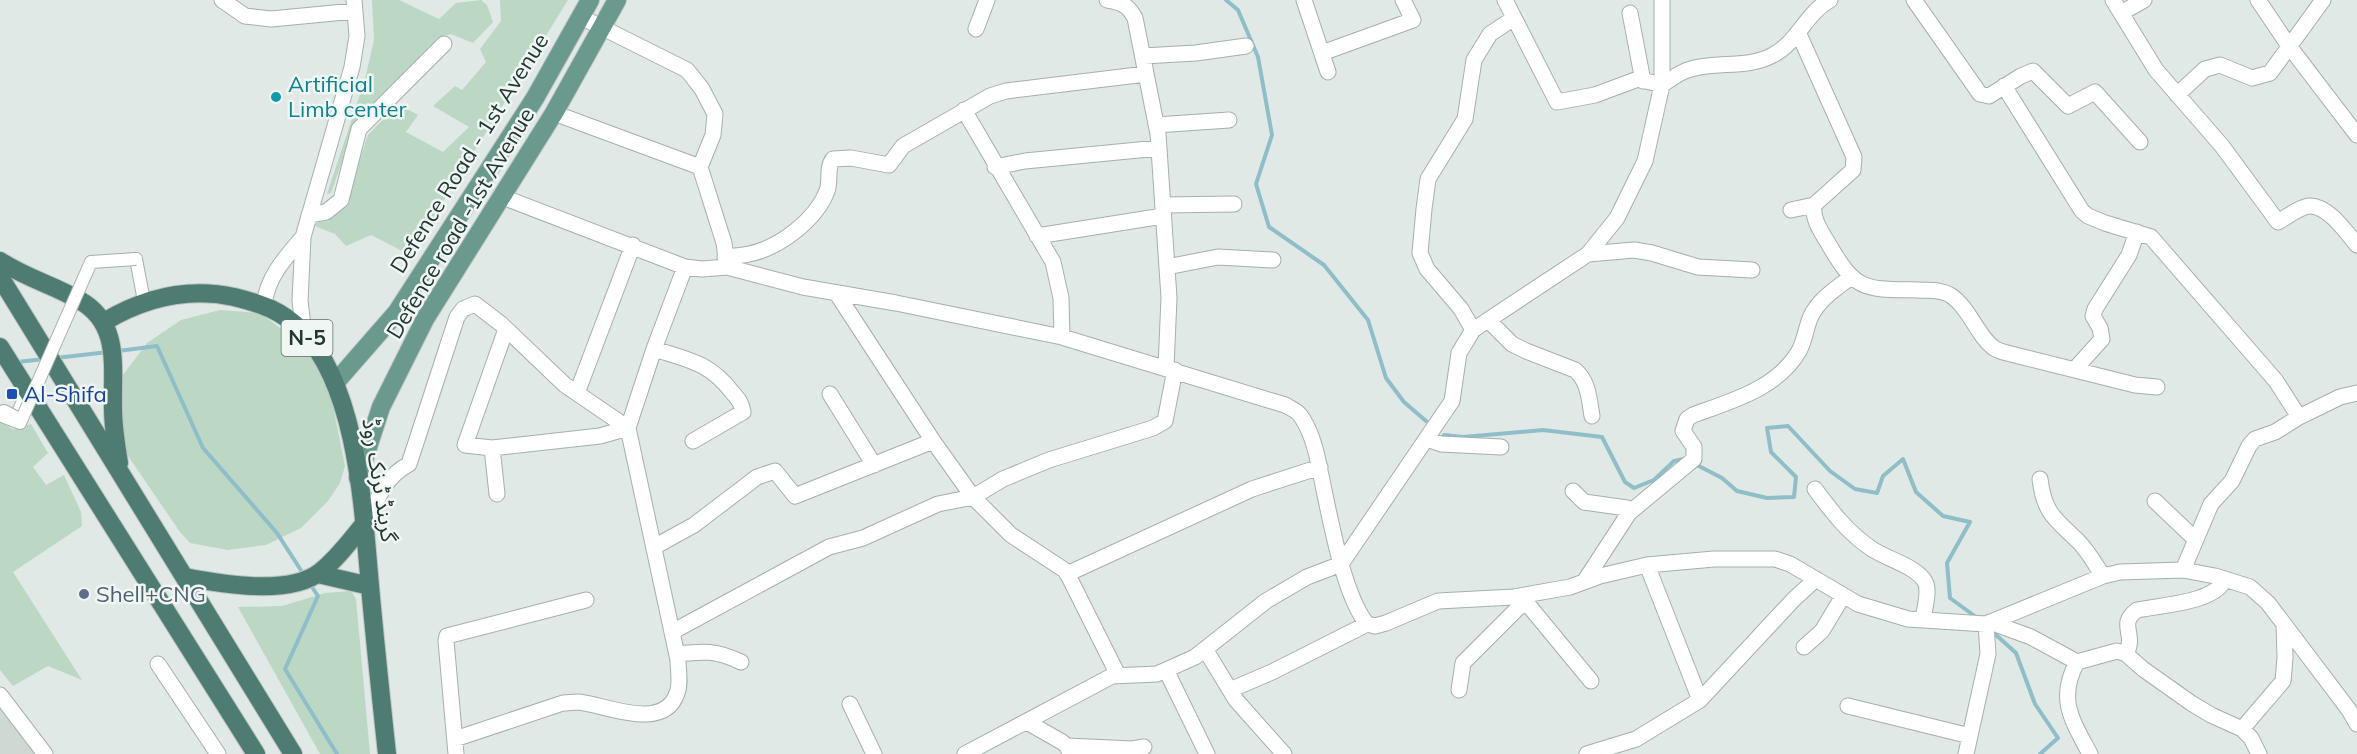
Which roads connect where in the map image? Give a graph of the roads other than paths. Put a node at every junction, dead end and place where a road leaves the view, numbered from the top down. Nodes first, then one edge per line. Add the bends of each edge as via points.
1 (222, 0) edge
2 (590, 0) edge
3 (617, 0) edge
4 (987, 0) edge
5 (1107, 0) edge
6 (1304, 0) edge
7 (1403, 0) edge
8 (1505, 0) edge
9 (1662, 0) edge
10 (1830, 0) edge
11 (1914, 0) edge
12 (2144, 0) edge
13 (2258, 0) edge
14 (2323, 0) edge
15 (355, 3) edge
16 (2117, 6) edge
17 (1630, 13) dead end
18 (581, 17) junction
19 (1514, 18) junction
20 (602, 28) junction
21 (976, 29) dead end
22 (1798, 32) junction
23 (444, 44) dead end
24 (1246, 46) dead end
25 (2289, 46) junction
26 (1322, 53) junction
27 (1143, 56) junction
28 (1328, 72) dead end
29 (1146, 74) junction
30 (1643, 81) junction
31 (1662, 85) junction
32 (2004, 86) junction
33 (2177, 95) junction
34 (964, 110) junction
35 (554, 114) junction
36 (1229, 120) dead end
37 (1156, 125) junction
38 (2357, 135) edge
39 (2140, 142) dead end
40 (1159, 148) junction
41 (700, 167) junction
42 (995, 167) junction
43 (501, 196) junction
44 (1234, 204) dead end
45 (1814, 205) junction
46 (1163, 210) junction
47 (1791, 210) dead end
48 (309, 215) junction
49 (2137, 232) junction
50 (1037, 236) junction
51 (303, 237) junction
52 (2357, 244) edge
53 (633, 246) junction
54 (1588, 254) junction
55 (1274, 260) dead end
56 (0, 261) edge
57 (726, 262) junction
58 (685, 267) junction
59 (1167, 267) junction
60 (1752, 270) dead end
61 (0, 277) edge
62 (1851, 277) junction
63 (837, 294) junction
64 (144, 302) junction
65 (264, 304) junction
66 (1488, 320) junction
67 (104, 322) junction
68 (506, 329) junction
69 (1473, 330) junction
70 (304, 333) junction
71 (1062, 337) junction
72 (0, 347) edge
73 (654, 349) junction
74 (1171, 368) junction
75 (2075, 369) junction
76 (335, 382) junction
77 (2157, 387) dead end
78 (28, 390) junction
79 (578, 393) junction
80 (2357, 393) edge
81 (830, 394) dead end
82 (1592, 416) dead end
83 (2299, 417) junction
84 (628, 428) junction
85 (1427, 439) junction
86 (693, 441) dead end
87 (933, 441) junction
88 (1501, 447) dead end
89 (492, 448) junction
90 (874, 465) junction
91 (1320, 468) junction
92 (120, 472) junction
93 (358, 478) junction
94 (2040, 478) dead end
95 (1815, 489) dead end
96 (1573, 491) dead end
97 (497, 494) dead end
98 (973, 497) junction
99 (2155, 501) dead end
100 (1629, 513) junction
101 (364, 528) junction
102 (2195, 539) junction
103 (654, 547) junction
104 (1341, 564) junction
105 (1647, 565) junction
106 (2183, 570) junction
107 (318, 574) junction
108 (1067, 574) junction
109 (2103, 576) junction
110 (185, 577) junction
111 (1816, 579) junction
112 (2225, 579) junction
113 (1584, 582) junction
114 (370, 586) junction
115 (1843, 596) junction
116 (1529, 598) junction
117 (586, 600) dead end
118 (1923, 621) junction
119 (1988, 623) junction
120 (1367, 624) junction
121 (2284, 624) junction
122 (672, 632) junction
123 (1804, 647) dead end
124 (1205, 649) junction
125 (677, 654) junction
126 (2126, 654) junction
127 (741, 662) dead end
128 (2077, 662) junction
129 (158, 664) dead end
130 (1166, 670) junction
131 (1118, 675) junction
132 (1591, 681) dead end
133 (1230, 690) junction
134 (1459, 690) dead end
135 (0, 695) edge
136 (1700, 700) junction
137 (850, 704) dead end
138 (1848, 706) dead end
139 (1027, 722) junction
140 (2357, 724) edge
141 (2241, 729) junction
142 (1970, 736) junction
143 (455, 746) edge
144 (1144, 747) dead end
145 (1069, 750) edge
146 (45, 754) edge
147 (219, 754) edge
148 (256, 754) edge
149 (293, 754) edge
150 (387, 754) edge
151 (874, 754) edge
152 (965, 754) edge
153 (1207, 754) edge
154 (1284, 754) edge
155 (1587, 754) edge
156 (1966, 754) edge
157 (2090, 754) edge
158 (2259, 754) edge

1 - 15 street via 245,16 271,19
2 - 18 main road, Defence Road - 1st Avenue
3 - 20 main road, Defence road -1st Avenue
4 - 21 street
5 - 27 street via 1121,2 1130,9
6 - 26 street
7 - 26 street via 1413,20
8 - 19 street
9 - 31 street
10 - 22 street
11 - 32 street via 1980,94 1989,96
12 - 16 street
13 - 25 street
14 - 25 street
15 - 48 street via 357,36 352,67
16 - 33 street via 2156,70
17 - 30 street
18 - 20 street
18 - 76 main road, Defence Road - 1st Avenue via 535,98 397,312
19 - 30 street via 1557,102 1595,96 1638,79
19 - 69 street via 1490,34 1474,60 1465,119 1428,179 1424,209 1420,253 1427,269 1461,309
20 - 35 main road, Defence road -1st Avenue
20 - 41 street via 687,70 702,89 715,114 713,135
22 - 31 street via 1775,54 1749,64 1690,69
22 - 45 street via 1854,157 1853,170
23 - 48 street via 359,129 341,200 326,212
24 - 27 street
25 - 33 street via 2270,73 2252,78 2220,65 2205,69
25 - 38 street
26 - 28 street
27 - 29 street
29 - 34 street via 1006,91
29 - 37 street
30 - 31 street
31 - 54 street via 1645,161 1617,218
32 - 39 street via 2033,71 2068,106 2095,92
32 - 49 street via 2082,211 2105,223
33 - 52 street via 2222,146 2278,222 2311,206 2333,216
34 - 42 street
34 - 57 street via 903,146 890,165 833,159 824,199 803,226 768,247
35 - 41 street
35 - 43 main road, Defence road -1st Avenue
36 - 37 street
37 - 40 street
40 - 42 street
40 - 46 street
41 - 57 street
42 - 50 street
43 - 53 street
43 - 93 main road, Defence road -1st Avenue via 420,329 381,407
44 - 46 street
45 - 47 street
45 - 62 street via 1818,226
46 - 50 street
46 - 59 street
48 - 51 street
49 - 75 street via 2129,255 2095,309 2093,316 2102,339
49 - 83 street via 2162,247 2276,381
50 - 71 street via 1057,276
51 - 65 street via 274,272 266,287
51 - 70 street via 300,301
53 - 58 street
53 - 79 street
54 - 60 street via 1634,250 1698,267
54 - 66 street
55 - 59 street via 1218,257
56 - 67 highway via 79,300
57 - 58 street via 702,269
57 - 63 street
58 - 73 street
59 - 74 street
61 - 92 highway
62 - 75 street via 1859,284 1881,290 1941,291 1961,304 1993,348
62 - 100 street via 1812,313 1798,352 1778,376 1748,395 1687,419 1683,431 1694,447 1692,461
63 - 71 street
63 - 87 street
64 - 65 highway, گرینڈ ٹرنک روڈ / N-5 via 178,293 218,294
64 - 67 highway, گرینڈ ٹرنک روڈ / N-5
64 - 78 street, bridge via 136,259 91,262 20,423 2,416 4,411 16,417
65 - 70 highway, گرینڈ ٹرنک روڈ / N-5
66 - 69 street
66 - 82 street via 1512,344 1581,375
67 - 92 highway via 111,338 114,435
68 - 79 street
68 - 89 street via 465,445
68 - 101 street via 475,304 456,317 409,464 394,472 385,483
69 - 85 street via 1456,362 1452,401
70 - 76 highway, گرینڈ ٹرنک روڈ / N-5
71 - 74 street
72 - 78 highway
73 - 84 street
73 - 86 street via 715,372 742,404 743,412
74 - 91 street via 1298,412
74 - 98 street via 1165,421 1049,460 1003,479
75 - 77 street
76 - 93 highway, گرینڈ ٹرنک روڈ / N-5 via 351,431
78 - 148 highway
79 - 84 street
80 - 83 street
81 - 90 street
83 - 102 street via 2248,446 2232,481 2211,504
84 - 89 street via 600,436
84 - 103 street
85 - 88 street via 1441,444
85 - 104 street
87 - 90 street
87 - 98 street
89 - 97 street
90 - 103 street via 795,496 775,471 757,477 694,525
91 - 104 street
91 - 108 street via 1252,489
92 - 110 highway
93 - 101 highway, گرینڈ ٹرنک روڈ / N-5
94 - 109 street via 2041,491 2053,518 2082,547
95 - 118 street via 1851,534 1924,580 1927,588
96 - 100 street via 1584,502 1627,508
98 - 108 street via 1011,535
98 - 122 street via 938,504 863,538 829,548
99 - 102 street
100 - 113 street
101 - 107 highway
101 - 114 highway, گرینڈ ٹرنک روڈ / N-5
102 - 106 street
103 - 122 street
104 - 120 street via 1356,608
104 - 124 street via 1266,601
105 - 111 street via 1775,559
105 - 113 street
105 - 136 street
106 - 109 street
106 - 112 street
107 - 110 highway via 262,587
107 - 114 highway
108 - 131 street
109 - 119 street
110 - 149 highway
111 - 115 street
111 - 136 street
112 - 121 street via 2250,587
112 - 126 street via 2219,588 2203,597 2137,610 2127,620 2131,642
113 - 116 street
114 - 150 highway, گرینڈ ٹرنک روڈ / N-5
115 - 118 street via 1858,604
115 - 123 street via 1822,631
116 - 120 street via 1438,601 1386,623
116 - 132 street
116 - 134 street via 1463,663
117 - 143 street via 447,636
118 - 119 street
119 - 128 street via 2031,637
119 - 142 street via 1988,654
120 - 133 street
121 - 140 street
121 - 141 street via 2283,681
122 - 125 street
124 - 130 street
124 - 133 street
125 - 127 street via 712,651
125 - 143 street via 678,693 664,710 648,714 617,712 578,702 563,703
126 - 128 street via 2117,651
126 - 141 street via 2191,703
128 - 157 street via 2069,677 2068,702
129 - 147 street
130 - 131 street via 1157,674
130 - 153 street
131 - 139 street
133 - 154 street
135 - 146 street
136 - 155 street via 1636,739
137 - 151 street
138 - 142 street
139 - 145 street
139 - 152 street
141 - 158 street
142 - 156 street
144 - 145 street

